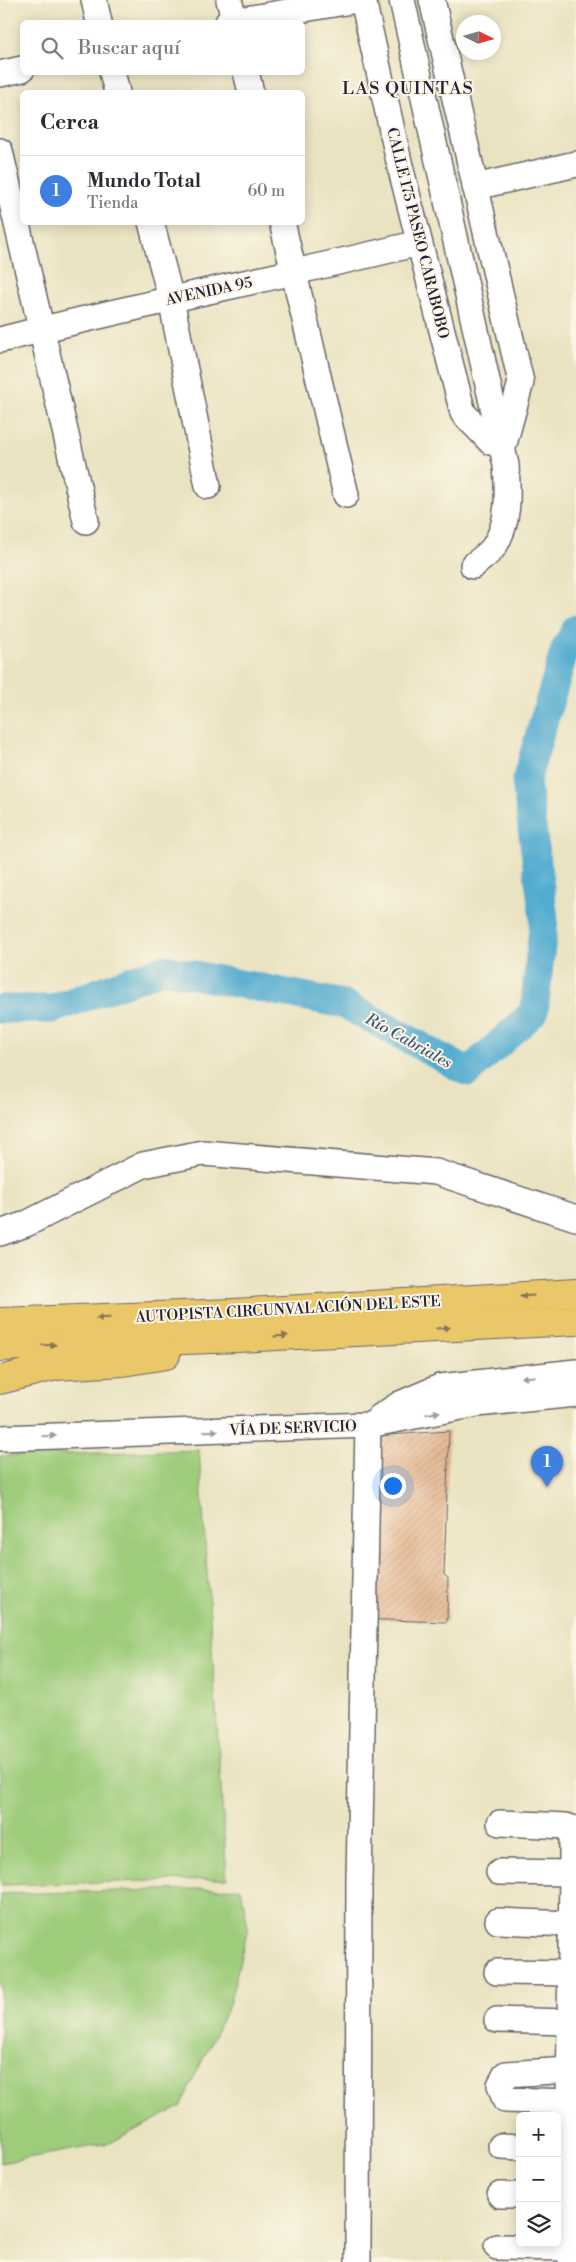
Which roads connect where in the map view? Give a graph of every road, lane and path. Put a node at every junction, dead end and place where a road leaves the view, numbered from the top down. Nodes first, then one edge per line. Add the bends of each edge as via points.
1 (94, 0) edge
2 (357, 0) edge
3 (363, 0) edge
4 (402, 0) edge
5 (432, 0) edge
6 (232, 17) edge
7 (99, 20) edge
8 (20, 69) edge
9 (0, 74) edge
10 (113, 75) edge
11 (247, 75) edge
12 (116, 90) edge
13 (250, 90) edge
14 (0, 151) edge
15 (576, 164) edge
16 (475, 187) junction
17 (152, 225) edge
18 (283, 225) edge
19 (419, 243) junction
20 (294, 274) junction
21 (171, 299) junction
22 (42, 329) junction
23 (0, 340) edge
24 (503, 446) junction
25 (208, 486) dead end
26 (346, 495) dead end
27 (86, 521) dead end
28 (472, 566) dead end
29 (576, 1218) edge
30 (0, 1233) edge
31 (576, 1294) edge
32 (576, 1321) edge
33 (0, 1322) edge
34 (248, 1337) junction
35 (0, 1347) edge
36 (576, 1372) edge
37 (0, 1380) edge
38 (481, 1392) junction
39 (576, 1394) edge
40 (368, 1425) junction
41 (0, 1438) edge
42 (500, 1823) dead end
43 (499, 1872) dead end
44 (574, 1873) edge
45 (498, 1921) dead end
46 (571, 1924) junction
47 (497, 1972) dead end
48 (571, 1972) junction
49 (497, 2020) dead end
50 (570, 2022) junction
51 (569, 2070) junction
52 (569, 2102) junction
53 (563, 2148) edge
54 (564, 2195) edge
55 (497, 2247) dead end
56 (571, 2255) edge
57 (358, 2262) edge

1 - 7 street
2 - 6 street
3 - 19 street, CALLE 175 PASEO CARABOBO
4 - 24 street
5 - 16 street
8 - 9 street
10 - 12 street
11 - 13 street
14 - 22 street
15 - 16 street
16 - 24 street via 521,382
17 - 21 street
18 - 20 street
19 - 20 street, AVENIDA 95
19 - 24 street, CALLE 175 PASEO CARABOBO via 463,413 491,442
20 - 21 street, AVENIDA 95
20 - 26 street
21 - 22 street, AVENIDA 95
21 - 25 street
22 - 23 street, AVENIDA 95
22 - 27 street
24 - 28 street via 508,492 506,518 492,550
29 - 30 street via 436,1172 203,1152 143,1165 26,1224
31 -> 33 highway, AUTOPISTA CIRCUNVALACIÓN DEL ESTE
34 -> 32 highway, AUTOPISTA CIRCUNVALACIÓN DEL ESTE
35 -> 34 highway, AUTOPISTA CIRCUNVALACIÓN DEL ESTE
34 - 37 highway via 198,1350 122,1362 56,1366
36 -> 38 street
38 - 39 street
38 - 40 street, VÍA DE SERVICIO
41 -> 40 street, VÍA DE SERVICIO
40 - 57 street via 359,1880
42 - 44 street via 572,1828
43 - 44 street
44 - 46 street
45 - 46 street
46 - 48 street
47 - 48 street
48 - 50 street
49 - 50 street
50 - 51 street
51 - 52 street
51 - 52 street via 506,2074 500,2085 505,2100
52 - 53 street
53 - 54 street
54 - 56 street
55 - 56 street

